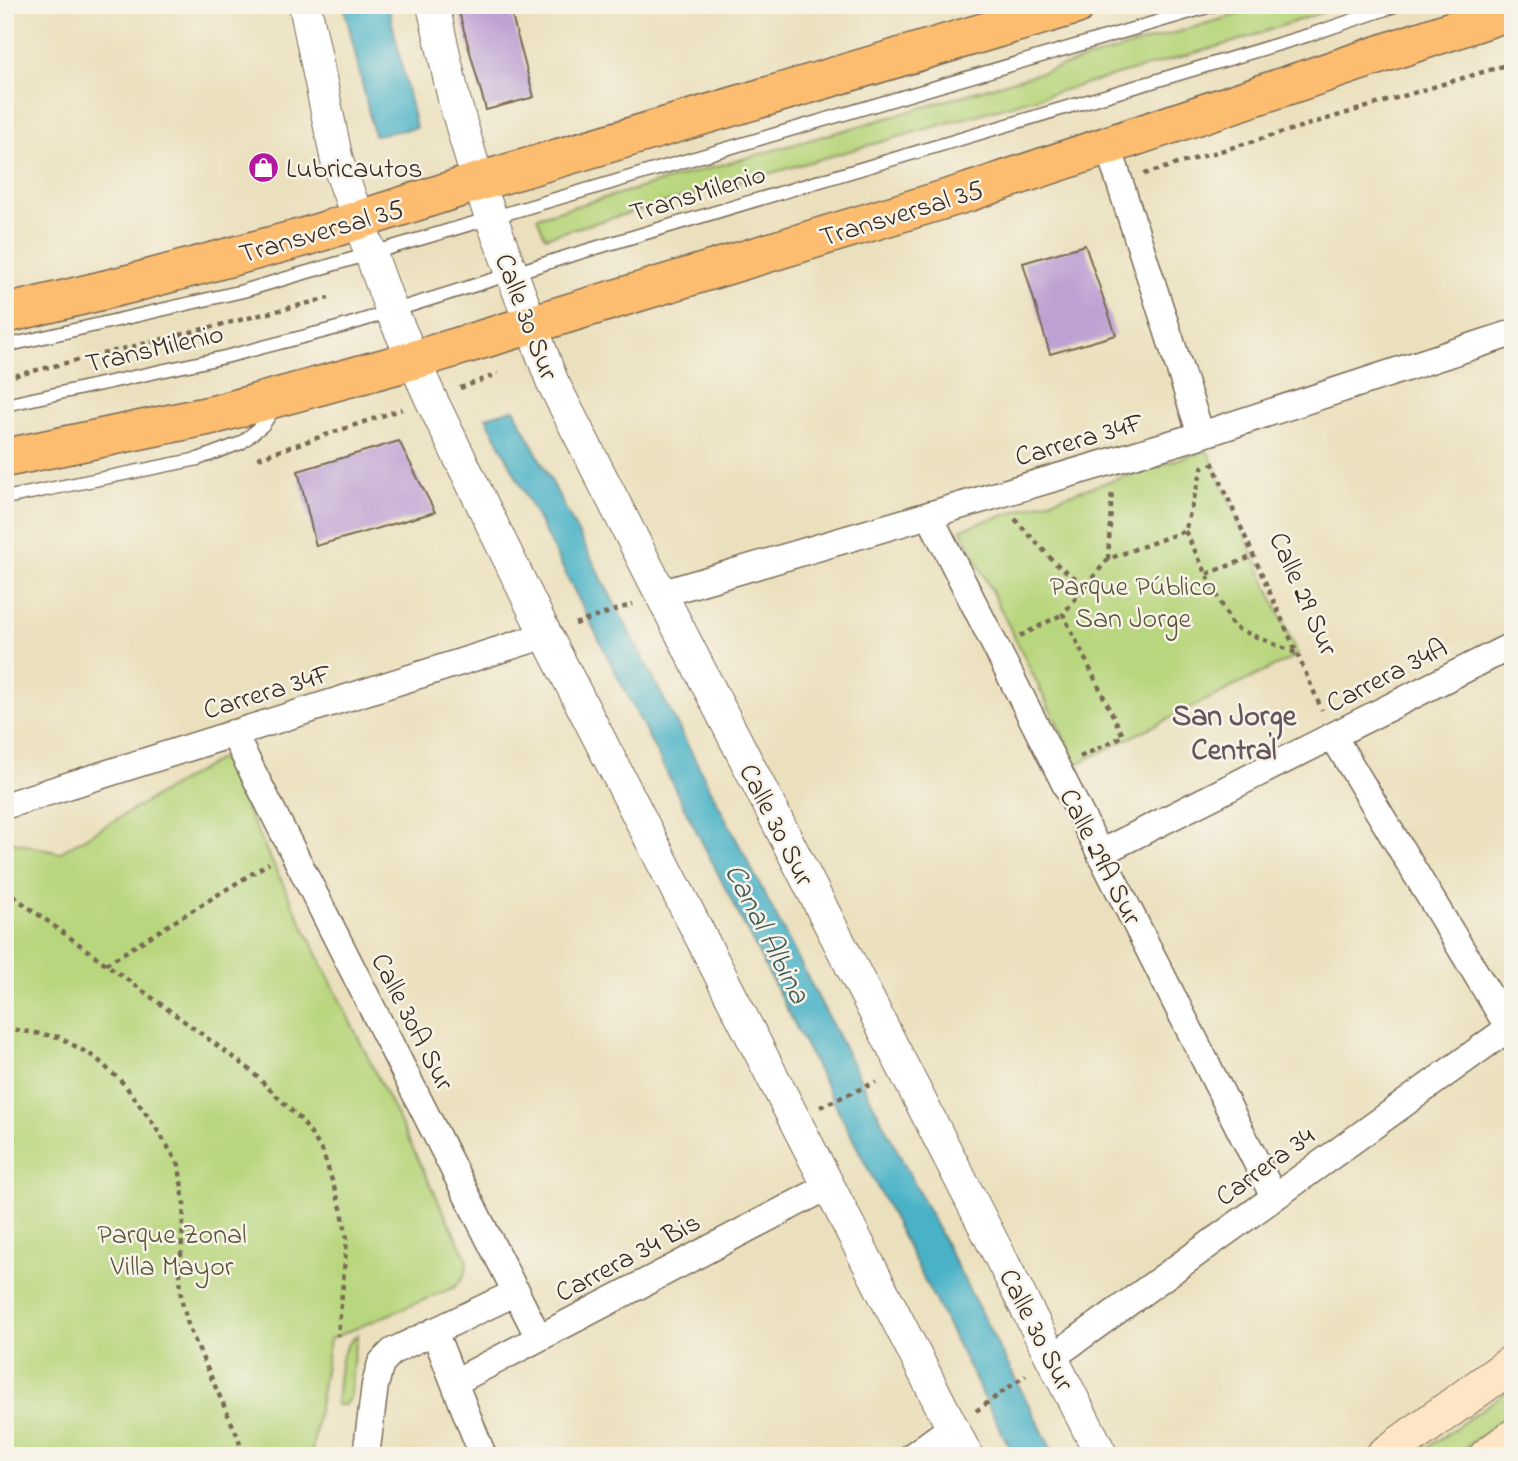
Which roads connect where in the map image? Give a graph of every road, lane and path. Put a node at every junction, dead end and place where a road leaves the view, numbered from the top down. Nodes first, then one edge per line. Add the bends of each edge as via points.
1 (305, 5) edge
2 (433, 5) edge
3 (1076, 5) edge
4 (1214, 5) edge
5 (1398, 5) edge
6 (1513, 10) edge
7 (1108, 146) junction
8 (478, 183) junction
9 (491, 218) junction
10 (364, 237) junction
11 (512, 274) junction
12 (325, 288) dead end
13 (329, 298) junction
14 (333, 309) dead end
15 (392, 312) junction
16 (5, 314) edge
17 (531, 325) junction
18 (1513, 333) edge
19 (5, 346) edge
20 (414, 360) junction
21 (5, 378) edge
22 (283, 396) junction
23 (5, 405) edge
24 (1204, 443) junction
25 (5, 458) edge
26 (1114, 461) junction
27 (5, 498) edge
28 (1010, 513) dead end
29 (929, 515) junction
30 (1185, 531) junction
31 (1254, 556) junction
32 (1108, 559) junction
33 (1207, 575) junction
34 (1086, 586) junction
35 (660, 594) junction
36 (620, 608) dead end
37 (1063, 614) junction
38 (581, 622) dead end
39 (546, 635) junction
40 (1513, 645) edge
41 (997, 648) junction
42 (1298, 655) junction
43 (233, 733) junction
44 (1333, 736) junction
45 (1077, 759) dead end
46 (7, 805) dead end
47 (1100, 853) junction
48 (275, 859) dead end
49 (5, 890) edge
50 (106, 964) junction
51 (5, 1028) edge
52 (1511, 1029) edge
53 (872, 1083) dead end
54 (827, 1104) dead end
55 (828, 1186) junction
56 (1274, 1197) junction
57 (517, 1292) junction
58 (434, 1331) junction
59 (338, 1336) dead end
60 (540, 1338) junction
61 (1513, 1363) edge
62 (1040, 1365) junction
63 (455, 1382) junction
64 (962, 1420) junction
65 (1513, 1438) edge
66 (243, 1456) edge
67 (366, 1456) edge
68 (483, 1456) edge
69 (912, 1456) edge
70 (967, 1456) edge
71 (1102, 1456) edge
72 (1384, 1456) edge
73 (1488, 1456) edge

1 - 10 street via 337,161
2 - 8 street
3 - 8 highway, Transversal 35
4 - 9 lane, TransMilenio
5 - 11 lane, TransMilenio
6 - 7 highway, Transversal 35
7 - 17 highway, Transversal 35
7 - 24 street
8 - 9 street, Calle 30 Sur
8 - 10 highway, Transversal 35
9 - 10 lane, TransMilenio
9 - 11 street, Calle 30 Sur
10 - 15 street
10 - 16 highway, Transversal 35 via 146,280
10 - 19 lane, TransMilenio via 243,290
11 - 15 lane, TransMilenio
11 - 17 street, Calle 30 Sur
12 - 13 path
13 - 14 path
13 - 21 path
15 - 20 street
15 - 23 lane, TransMilenio via 225,357
17 - 20 highway, Transversal 35
17 - 35 street, Calle 30 Sur via 575,429
18 - 24 street, Carrera 34F
20 - 22 highway, Transversal 35
20 - 39 street
22 - 25 highway, Transversal 35 via 161,427
22 - 27 lane via 263,425 241,443 198,459
24 - 26 street, Carrera 34F
24 - 30 path
24 - 31 path, Calle 29 Sur
26 - 29 street, Carrera 34F
26 - 32 path
28 - 34 path via 1055,563
29 - 35 street, Carrera 34F
29 - 41 street, Calle 29A Sur
30 - 32 path
30 - 33 path
31 - 33 path
31 - 42 path, Calle 29 Sur
32 - 34 path
33 - 42 path via 1233,627
34 - 37 path
35 - 62 street, Calle 30 Sur
36 - 38 path
37 - 41 path
37 - 45 path via 1123,736
39 - 43 street, Carrera 34F
39 - 55 street
40 - 44 street, Carrera 34A
41 - 47 street, Calle 29A Sur
42 - 44 path, Calle 29 Sur
43 - 46 street, Carrera 34F
43 - 57 street, Calle 30A Sur
44 - 47 street, Carrera 34A
44 - 52 street
47 - 56 street, Calle 29A Sur
48 - 50 path
49 - 50 path
50 - 59 path via 248,1068 302,1121 321,1150 348,1240
51 - 66 path via 59,1037 96,1058 124,1084 179,1165 184,1205 181,1298 189,1328
52 - 56 street, Carrera 34
53 - 54 path
55 - 60 street, Carrera 34 Bis
55 - 64 street
56 - 62 street, Carrera 34
57 - 58 street
57 - 60 street, Calle 30A Sur
58 - 63 street
58 - 67 street via 393,1351 381,1363
60 - 63 street, Carrera 34 Bis
61 - 72 main road
62 - 64 path
62 - 71 street, Calle 30 Sur
63 - 68 street
64 - 69 street
64 - 70 street
65 - 73 main road

